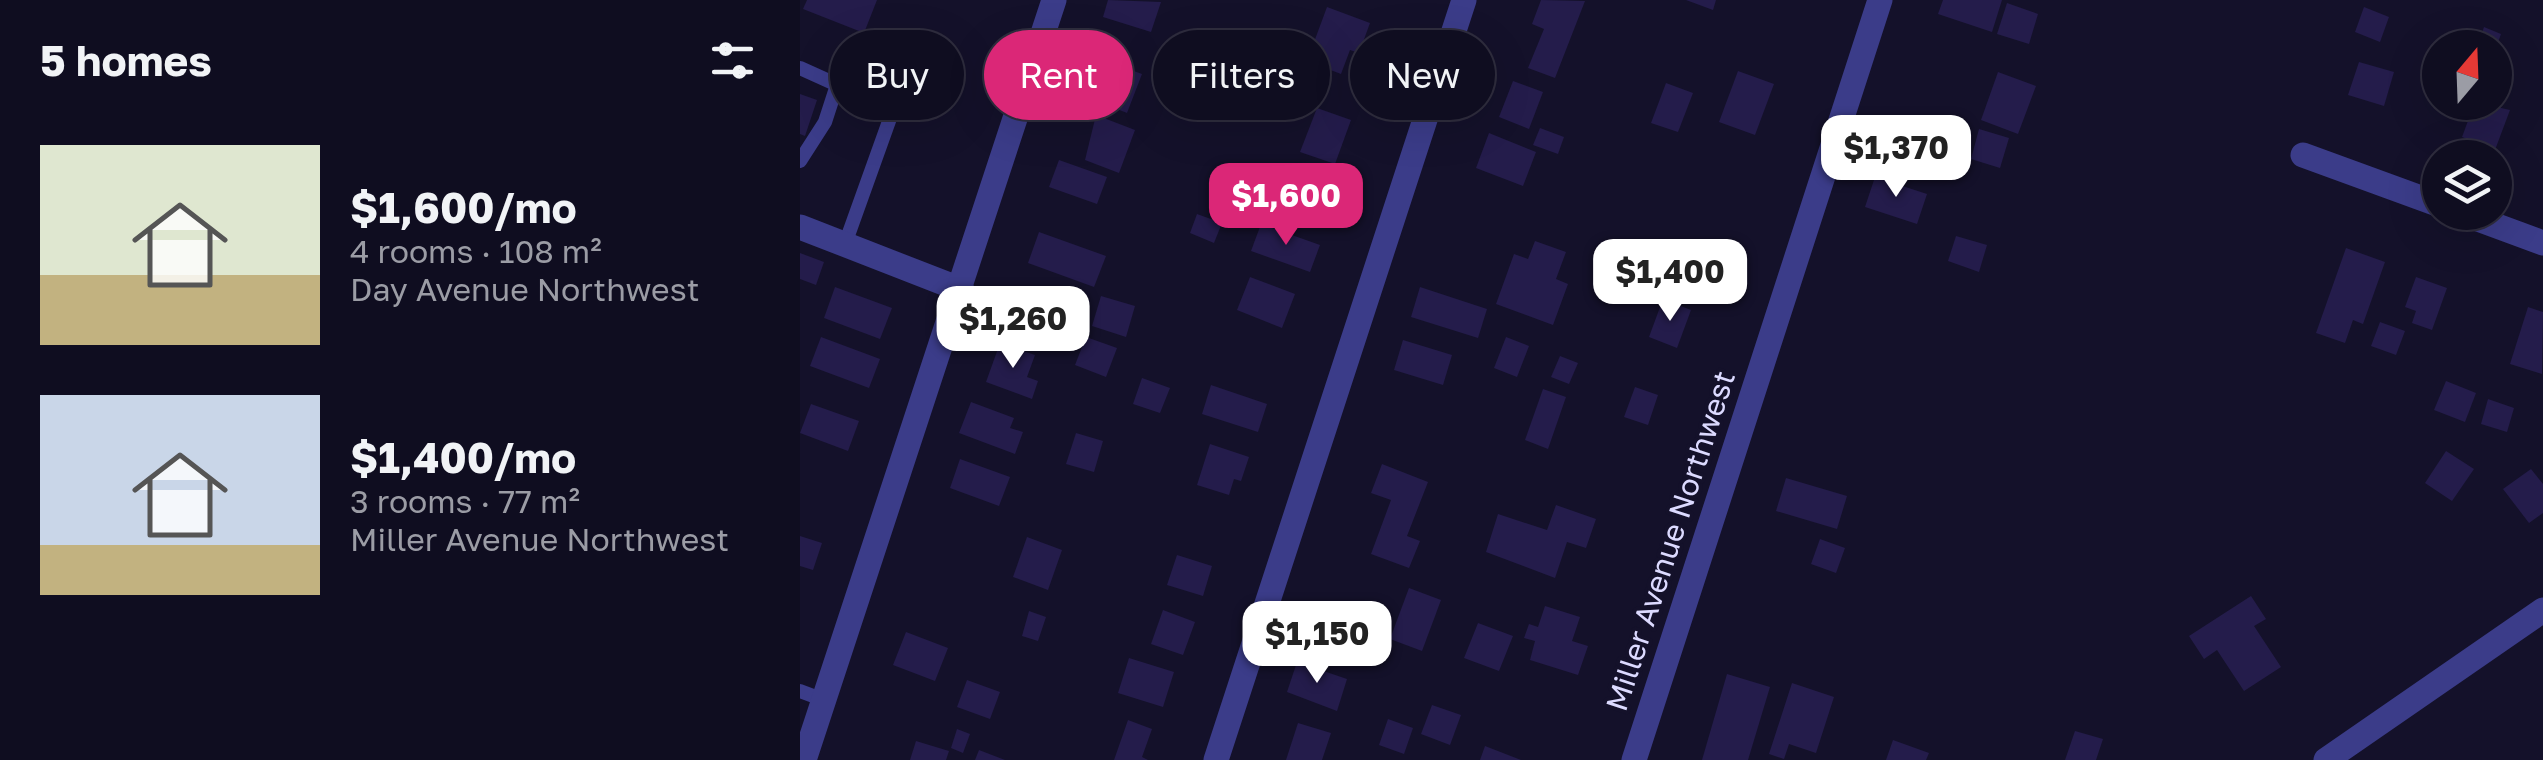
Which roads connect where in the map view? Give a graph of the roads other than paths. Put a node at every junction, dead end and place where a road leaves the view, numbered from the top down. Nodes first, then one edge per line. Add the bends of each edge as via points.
1 (1054, 0) edge
2 (1464, 0) edge
3 (1880, 0) edge
4 (800, 68) edge
5 (830, 82) edge
6 (830, 105) edge
7 (889, 120) edge
8 (2303, 155) dead end
9 (800, 161) edge
10 (2422, 199) edge
11 (800, 226) edge
12 (2508, 230) edge
13 (2543, 243) edge
14 (845, 244) junction
15 (962, 290) junction
16 (2543, 610) edge
17 (812, 695) edge
18 (804, 760) edge
19 (1216, 760) edge
20 (1634, 760) edge
21 (2326, 760) edge

1 - 15 street
2 - 19 street
3 - 20 street, Miller Avenue Northwest
4 - 5 lane
6 - 9 lane
7 - 14 lane
8 - 10 street
11 - 14 street
12 - 13 street
14 - 15 street
15 - 17 street
16 - 21 street
17 - 18 street

